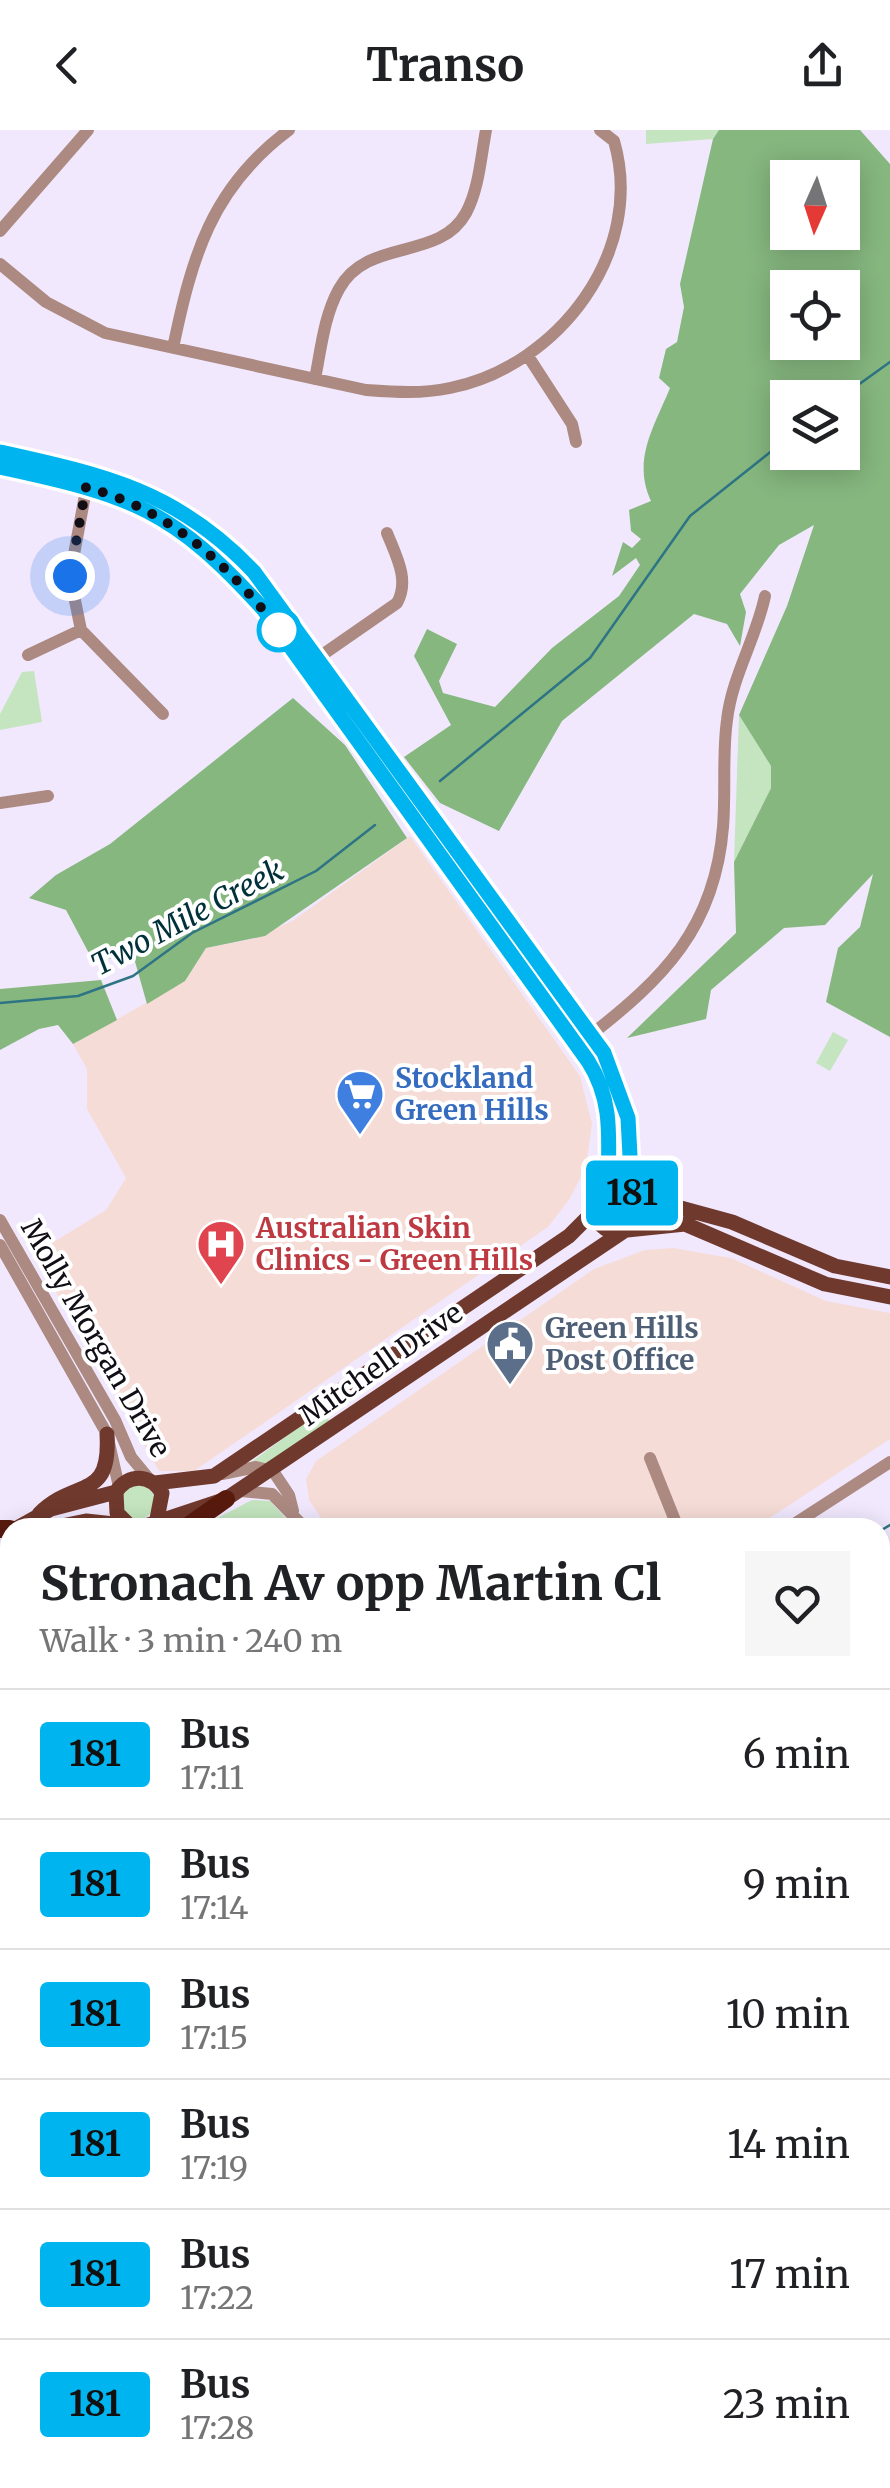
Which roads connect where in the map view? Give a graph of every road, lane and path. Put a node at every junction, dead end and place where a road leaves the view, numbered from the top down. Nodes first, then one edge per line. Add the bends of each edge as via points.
1 (88, 130) edge
2 (290, 130) edge
3 (486, 130) edge
4 (600, 130) edge
5 (0, 230) edge
6 (0, 264) edge
7 (173, 348) junction
8 (528, 356) junction
9 (314, 378) junction
10 (576, 442) dead end
11 (0, 452) edge
12 (0, 466) edge
13 (90, 472) junction
14 (86, 487) junction
15 (387, 533) dead end
16 (765, 596) dead end
17 (81, 630) junction
18 (28, 655) dead end
19 (313, 661) junction
20 (163, 714) dead end
21 (48, 796) dead end
22 (0, 803) edge
23 (591, 1035) junction
24 (578, 1045) junction
25 (608, 1191) junction
26 (632, 1194) junction
27 (596, 1209) junction
28 (0, 1220) edge
29 (626, 1230) junction
30 (0, 1245) edge
31 (890, 1277) edge
32 (890, 1297) edge
33 (107, 1434) junction
34 (650, 1458) dead end
35 (890, 1462) edge
36 (272, 1471) junction
37 (214, 1476) junction
38 (152, 1482) junction
39 (118, 1490) junction
40 (233, 1495) junction
41 (293, 1510) junction
42 (39, 1514) junction
43 (32, 1518) edge
44 (128, 1518) edge
45 (148, 1518) edge
46 (161, 1518) edge
47 (200, 1518) edge
48 (299, 1518) edge
49 (674, 1518) edge
50 (803, 1518) edge

1 - 5 street
2 - 7 street via 245,168 212,213 188,277
3 - 9 street via 472,195 453,229 434,241 376,255 339,287
4 - 8 street via 614,141 622,168 616,230 579,306
6 - 7 street via 72,318
7 - 9 street
8 - 9 street via 452,388 406,393
8 - 10 street via 572,424
11 - 13 street
12 - 14 street
13 - 14 street
13 - 19 street via 160,497 222,541 254,572
14 - 17 street via 70,576
14 - 19 street via 150,510 214,555
15 - 19 street via 400,565 397,603
16 - 23 street via 727,716 723,829 709,897 674,961
17 - 18 street
17 - 20 street
19 - 23 street
19 - 24 street
21 - 22 street
23 - 24 street
23 - 26 street via 624,1099
24 - 25 street via 605,1096
25 - 26 main road
25 - 27 main road
26 - 29 main road via 639,1214
26 - 31 main road via 732,1222 835,1266
27 - 29 main road via 604,1227
27 - 37 main road, Mitchell Drive via 570,1236
28 - 38 street, Molly Morgan Drive via 131,1458
29 - 32 main road, Mitchell Drive via 685,1224 825,1284
29 - 36 main road, Mitchell Drive
30 - 33 street, Molly Morgan Drive
33 - 39 street, Molly Morgan Drive
33 - 42 main road via 108,1462 97,1483 55,1498
34 - 49 street
35 - 50 street
36 - 37 street via 256,1467
36 - 40 main road, Mitchell Drive
36 - 41 street
37 - 38 main road, Mitchell Drive
38 - 39 main road via 130,1479
38 - 45 main road via 164,1503
39 - 42 main road
39 - 44 main road via 117,1513
40 - 41 street via 264,1491
40 - 46 main road, Mitchell Drive
40 - 47 highway
41 - 48 street
42 - 43 main road

